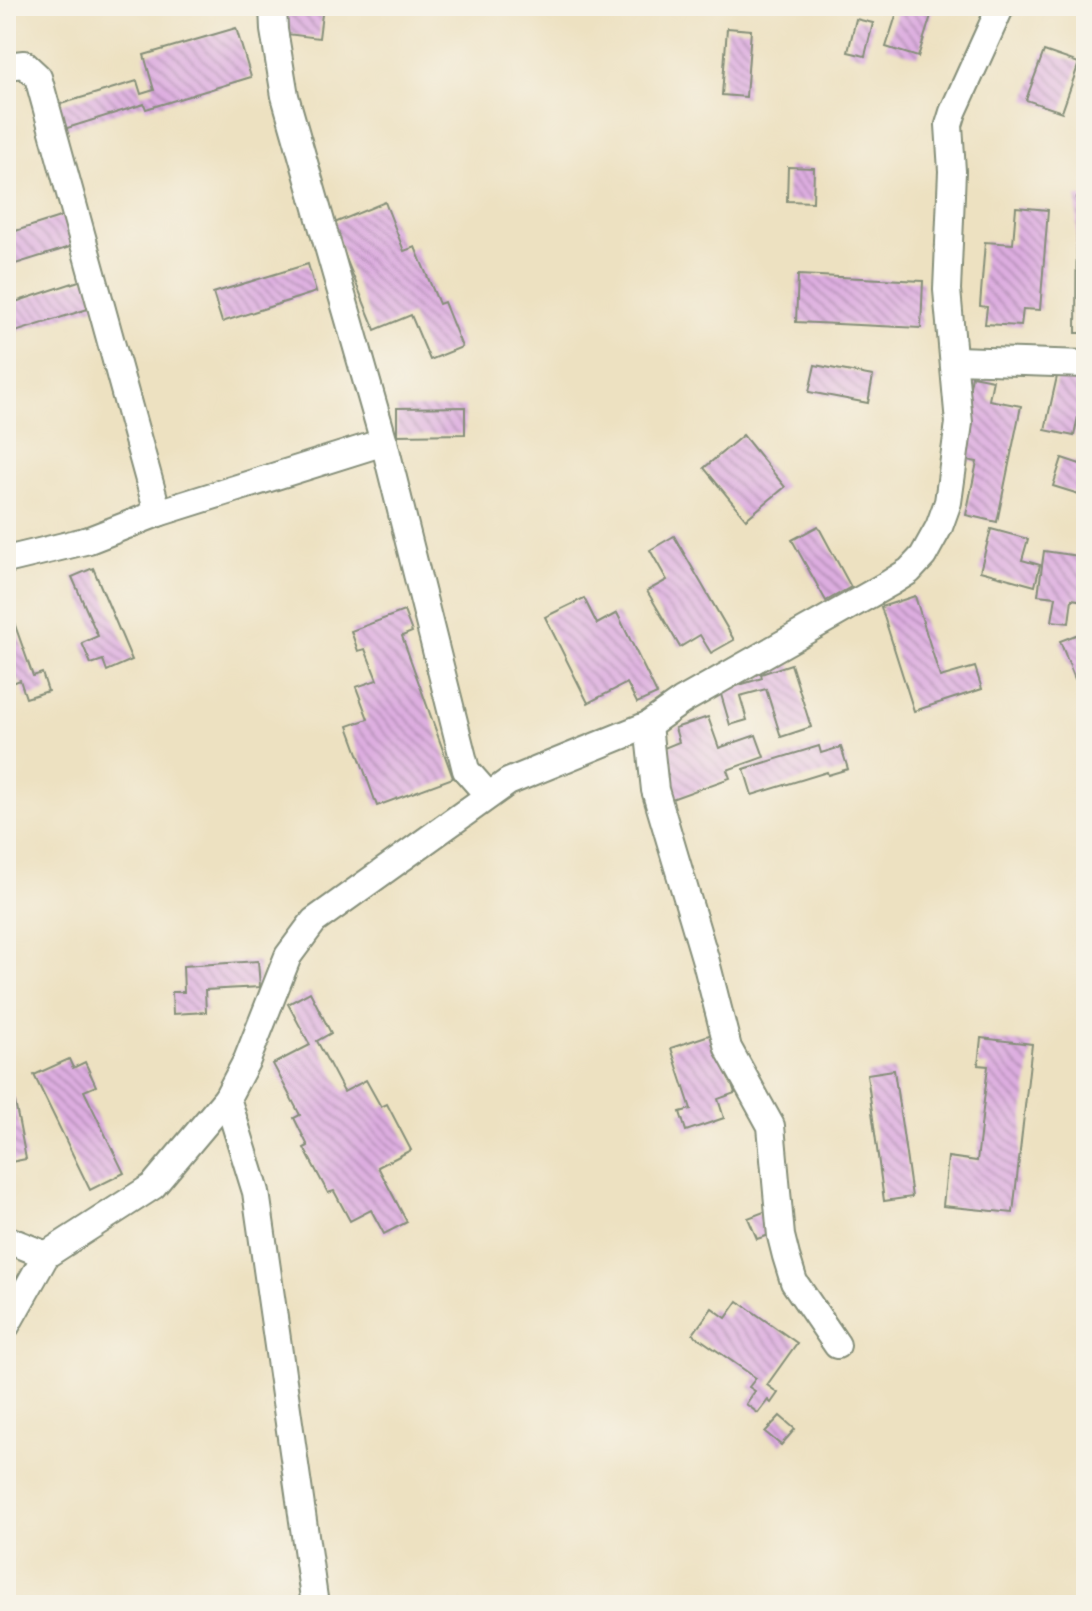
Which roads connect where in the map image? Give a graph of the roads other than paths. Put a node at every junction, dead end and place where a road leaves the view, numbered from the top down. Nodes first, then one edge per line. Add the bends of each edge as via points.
1 (273, 6) edge
2 (1001, 6) edge
3 (6, 66) edge
4 (955, 360) junction
5 (1086, 364) edge
6 (384, 442) junction
7 (158, 513) junction
8 (6, 560) edge
9 (648, 725) junction
10 (488, 795) junction
11 (227, 1098) junction
12 (6, 1239) edge
13 (46, 1255) junction
14 (6, 1326) edge
15 (837, 1345) dead end
16 (315, 1605) edge

1 - 6 street via 285,96
2 - 4 street via 949,125 947,290
3 - 7 street via 24,64 38,77
4 - 5 street
4 - 9 street via 959,423 948,502 923,556 890,583
6 - 7 street
6 - 10 street via 466,770
7 - 8 street via 89,540
9 - 10 street
9 - 15 street via 655,790 728,1048 771,1126 786,1256 794,1282
10 - 11 street via 314,921 288,956
11 - 13 street via 153,1186
11 - 16 street via 256,1192
12 - 13 street
13 - 14 street

